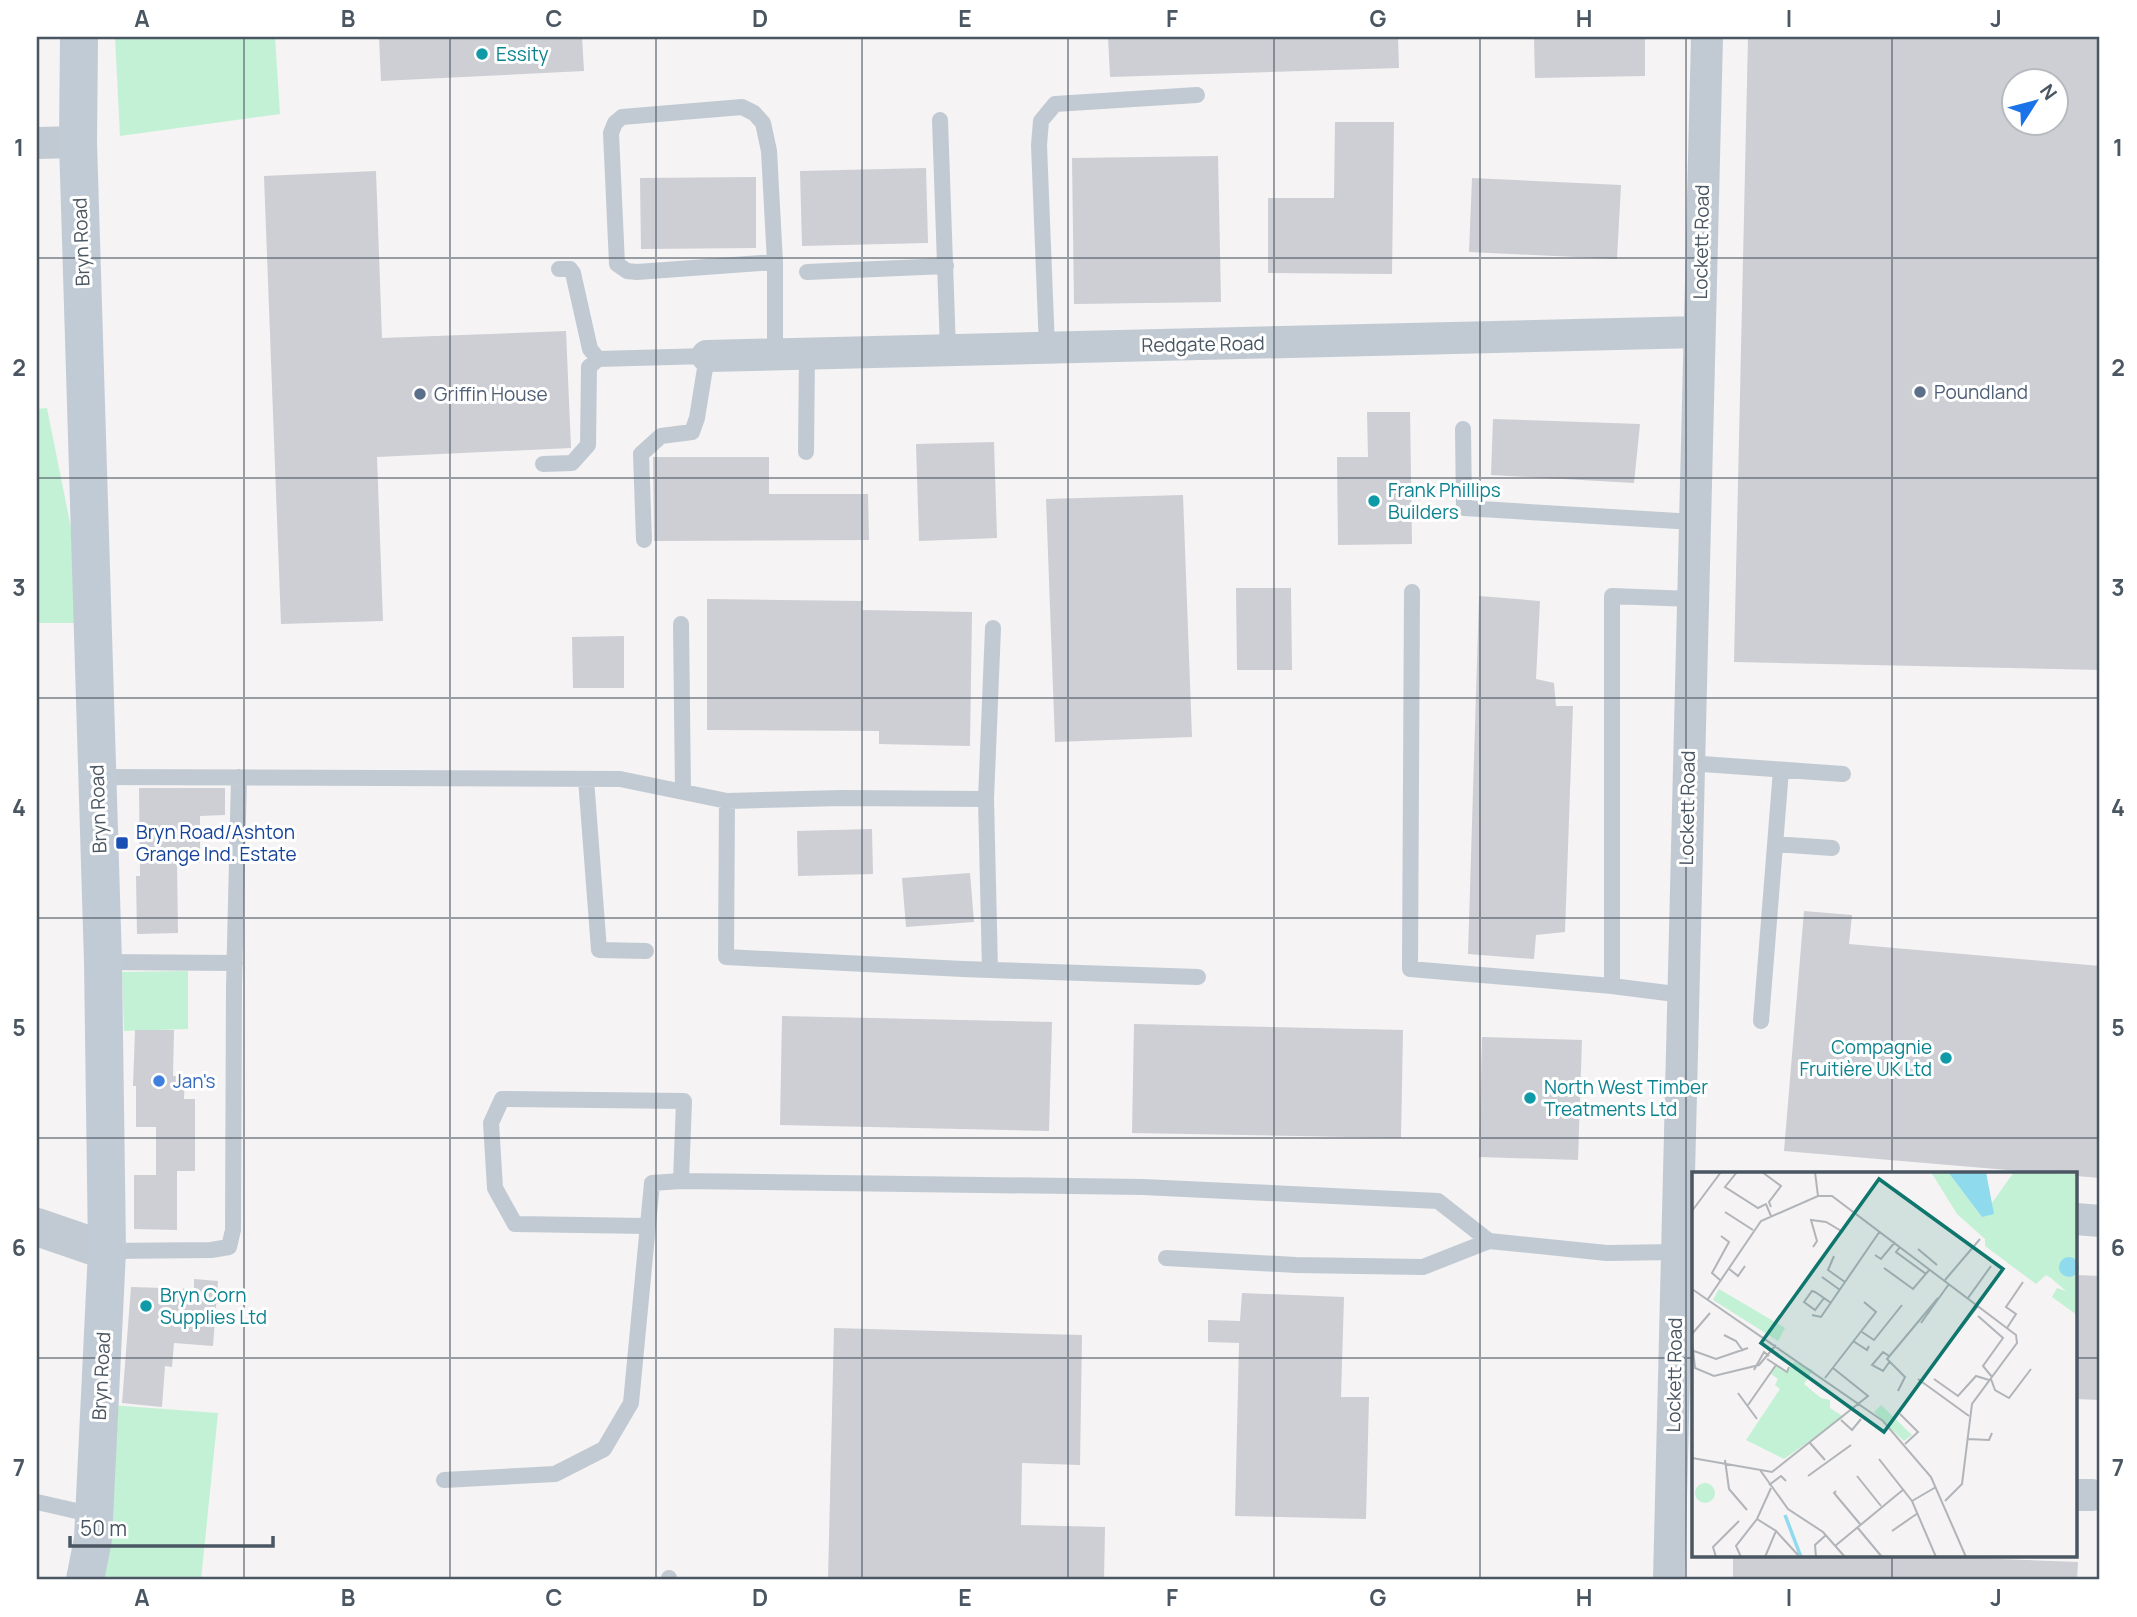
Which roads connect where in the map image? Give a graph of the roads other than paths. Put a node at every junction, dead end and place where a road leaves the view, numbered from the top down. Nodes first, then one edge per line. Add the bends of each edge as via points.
1 (79, 37) edge
2 (1707, 37) edge
3 (1197, 95) dead end
4 (940, 120) dead end
5 (78, 142) junction
6 (37, 143) edge
7 (775, 262) junction
8 (946, 266) junction
9 (559, 269) dead end
10 (807, 272) dead end
11 (1699, 332) junction
12 (1047, 348) junction
13 (948, 350) junction
14 (775, 354) junction
15 (807, 354) junction
16 (707, 356) junction
17 (598, 359) junction
18 (1463, 429) dead end
19 (806, 452) dead end
20 (543, 464) dead end
21 (1694, 522) junction
22 (644, 541) dead end
23 (1412, 592) dead end
24 (1692, 599) junction
25 (681, 624) dead end
26 (993, 628) dead end
27 (1688, 763) junction
28 (1781, 770) junction
29 (1843, 774) dead end
30 (97, 776) junction
31 (239, 777) junction
32 (586, 779) junction
33 (683, 791) junction
34 (986, 799) junction
35 (727, 801) junction
36 (1775, 844) junction
37 (1832, 848) dead end
38 (646, 951) dead end
39 (103, 962) junction
40 (234, 963) junction
41 (990, 970) junction
42 (1198, 977) dead end
43 (1612, 986) junction
44 (1683, 995) junction
45 (1761, 1021) dead end
46 (681, 1181) junction
47 (1686, 1191) edge
48 (2078, 1219) edge
49 (2100, 1221) edge
50 (648, 1226) junction
51 (37, 1227) edge
52 (1489, 1241) junction
53 (107, 1251) junction
54 (1677, 1252) junction
55 (1166, 1258) dead end
56 (444, 1480) dead end
57 (1683, 1498) edge
58 (37, 1502) edge
59 (94, 1515) junction
60 (85, 1580) edge
61 (1669, 1580) edge

1 - 5 main road, Bryn Road
2 - 11 street, Lockett Road
3 - 12 lane via 1055,104 1041,121
4 - 8 lane
5 - 6 street
5 - 30 main road, Bryn Road
7 - 7 lane via 769,151 763,123 754,113 743,107 622,117 615,123 611,142 617,264 637,272
7 - 14 lane
8 - 10 lane
8 - 13 lane
9 - 17 lane via 573,273 590,349
11 - 12 street, Redgate Road
11 - 21 street, Lockett Road
12 - 13 street, Redgate Road
13 - 15 street, Redgate Road
14 - 15 street, Redgate Road
14 - 16 street, Redgate Road
15 - 19 lane
16 - 17 lane
16 - 22 lane via 692,432 661,436 641,454
17 - 20 lane via 589,367 589,446 572,463
18 - 21 lane via 1464,508
21 - 24 street, Lockett Road
23 - 43 lane via 1410,969
24 - 27 street, Lockett Road
24 - 43 lane via 1612,596
25 - 33 lane
26 - 34 lane
27 - 28 lane
27 - 44 street, Lockett Road
28 - 29 lane
28 - 36 lane
30 - 31 lane
30 - 39 main road, Bryn Road
31 - 32 lane
31 - 40 lane
32 - 33 lane via 620,779
32 - 38 lane via 599,950
33 - 35 lane
34 - 35 lane
34 - 41 lane
35 - 41 lane via 726,957
36 - 37 lane
36 - 45 lane
39 - 40 lane
39 - 53 main road, Bryn Road
40 - 53 lane via 233,1230 229,1247
41 - 42 lane
43 - 44 lane
44 - 47 street, Lockett Road
46 - 50 lane via 652,1183
46 - 50 lane via 684,1101 502,1099 491,1123 495,1188 515,1224
46 - 52 lane via 1143,1188 1438,1202
47 - 54 street, Lockett Road
48 - 49 street
50 - 56 lane via 631,1403 604,1449 555,1474
51 - 53 street
52 - 54 lane via 1607,1253
52 - 55 lane via 1423,1266
53 - 59 main road, Bryn Road
54 - 57 street, Lockett Road
57 - 61 street, Lockett Road
58 - 59 lane
59 - 60 main road, Bryn Road

